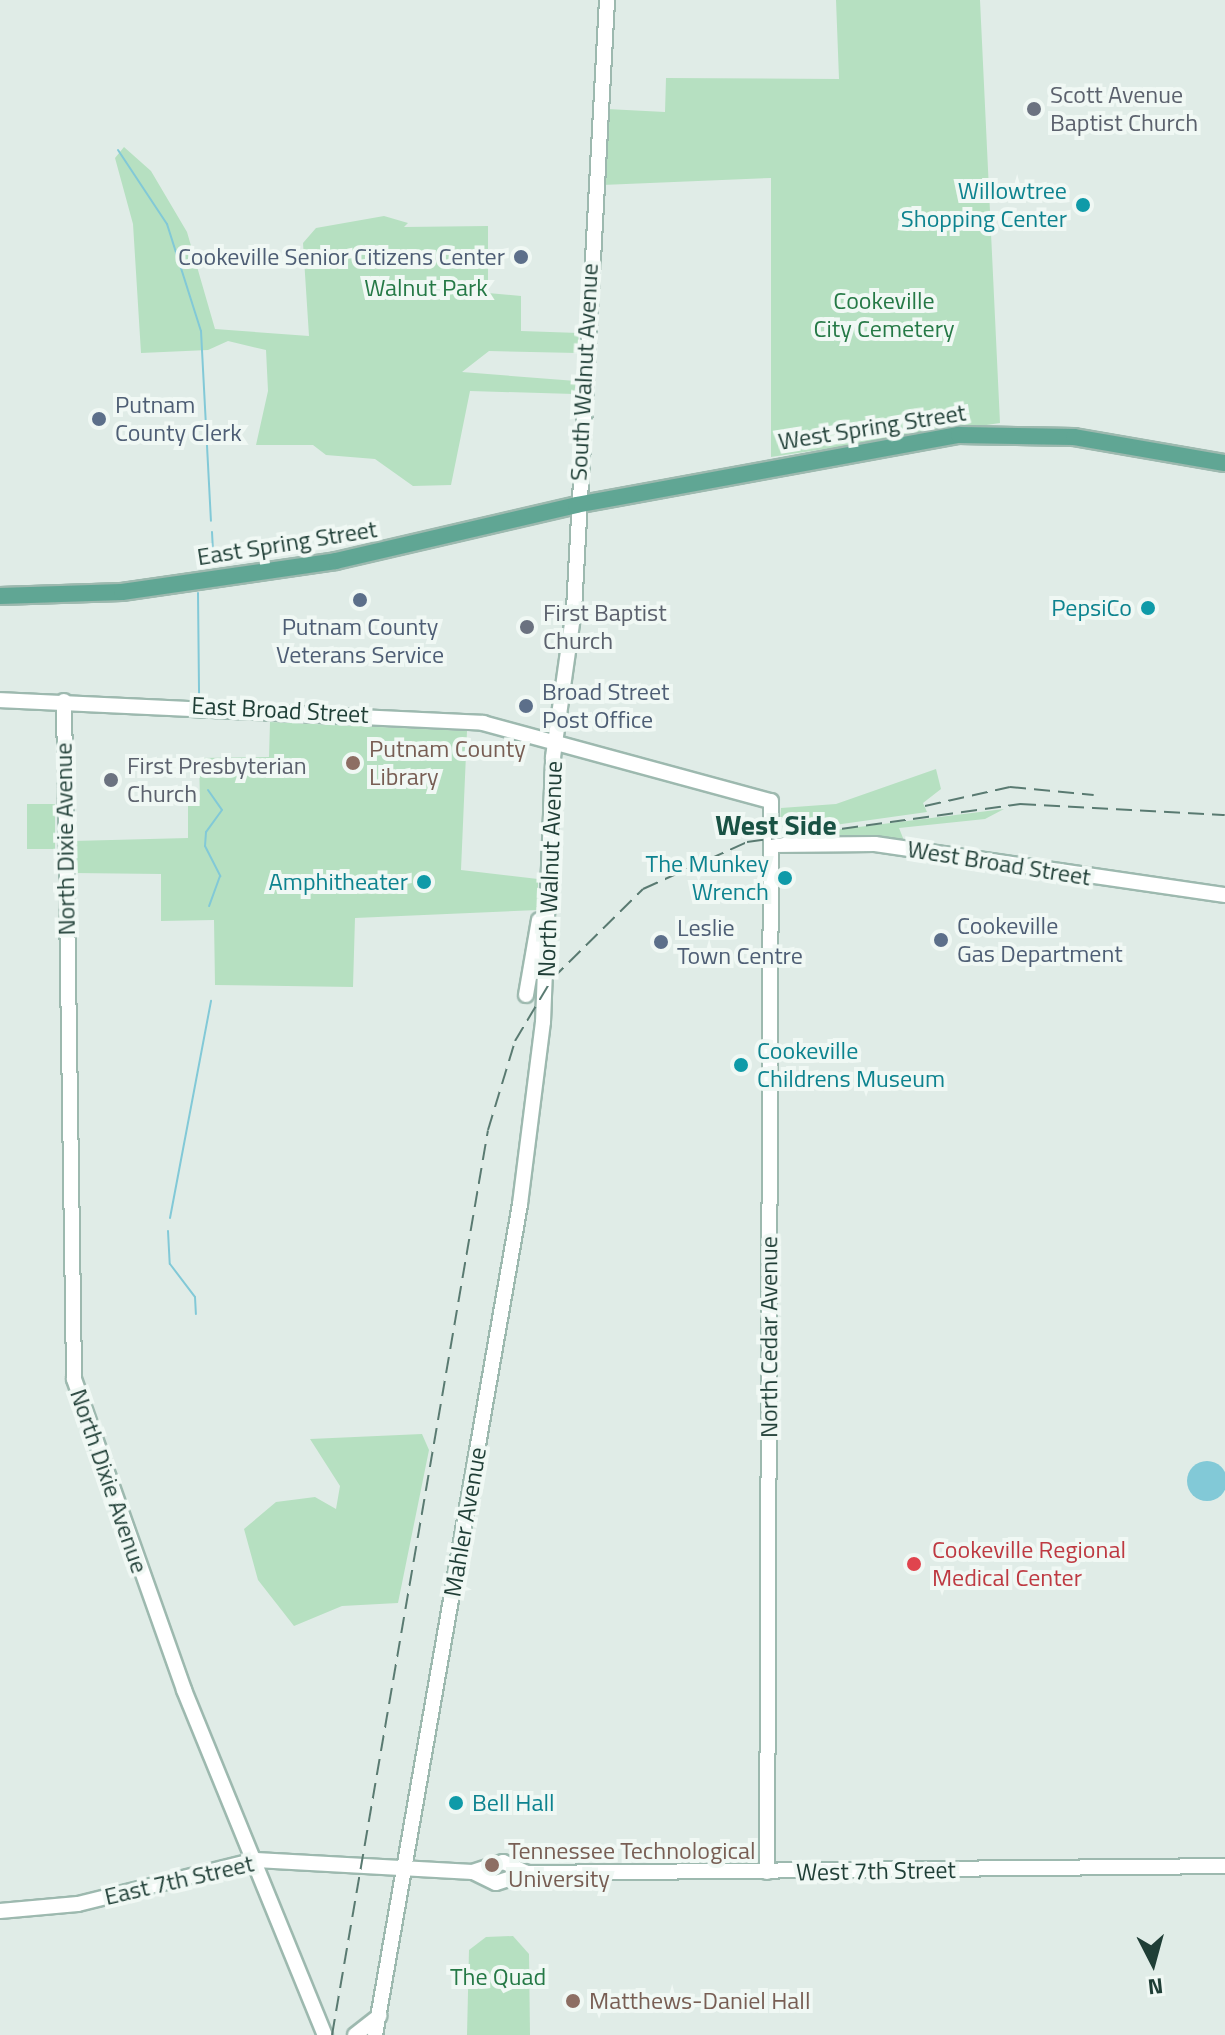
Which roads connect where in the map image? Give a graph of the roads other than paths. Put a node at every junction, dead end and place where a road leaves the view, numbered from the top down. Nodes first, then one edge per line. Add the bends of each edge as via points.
1 (607, 0) edge
2 (1225, 463) edge
3 (576, 505) junction
4 (0, 596) edge
5 (0, 700) edge
6 (64, 701) junction
7 (558, 743) junction
8 (773, 818) junction
9 (800, 842) junction
10 (773, 845) junction
11 (547, 876) junction
12 (1225, 895) edge
13 (526, 995) dead end
14 (545, 995) joint
15 (256, 1860) junction
16 (1225, 1866) edge
17 (407, 1869) junction
18 (767, 1872) junction
19 (0, 1911) edge
20 (362, 2034) edge
21 (325, 2035) edge

1 - 3 street, South Walnut Avenue
2 - 3 main road, West Spring Street via 1074,437 959,435
3 - 4 main road, East Spring Street via 336,561 122,592
3 - 7 street, South Walnut Avenue via 574,615
5 - 6 street, East Broad Street
6 - 7 street, East Broad Street via 462,720
6 - 15 street, North Dixie Avenue via 74,1379 184,1690
7 - 8 street, North Cedar Avenue via 771,801
7 - 11 street, North Walnut Avenue
8 - 9 street via 783,835
8 - 10 street, North Cedar Avenue
9 - 10 street, West Broad Street
9 - 12 street, West Broad Street via 890,846
10 - 18 street, North Cedar Avenue
11 - 13 street
11 - 14 street, North Walnut Avenue
14 - 17 street, Mahler Avenue via 520,1204
15 - 17 street, East 7th Street via 353,1860
15 - 19 street, East 7th Street via 78,1904
15 - 21 street, North Dixie Avenue
16 - 18 street, West 7th Street
17 - 18 street, West 7th Street via 473,1872 503,1862 527,1873
17 - 20 street, Mahler Avenue via 385,2010

